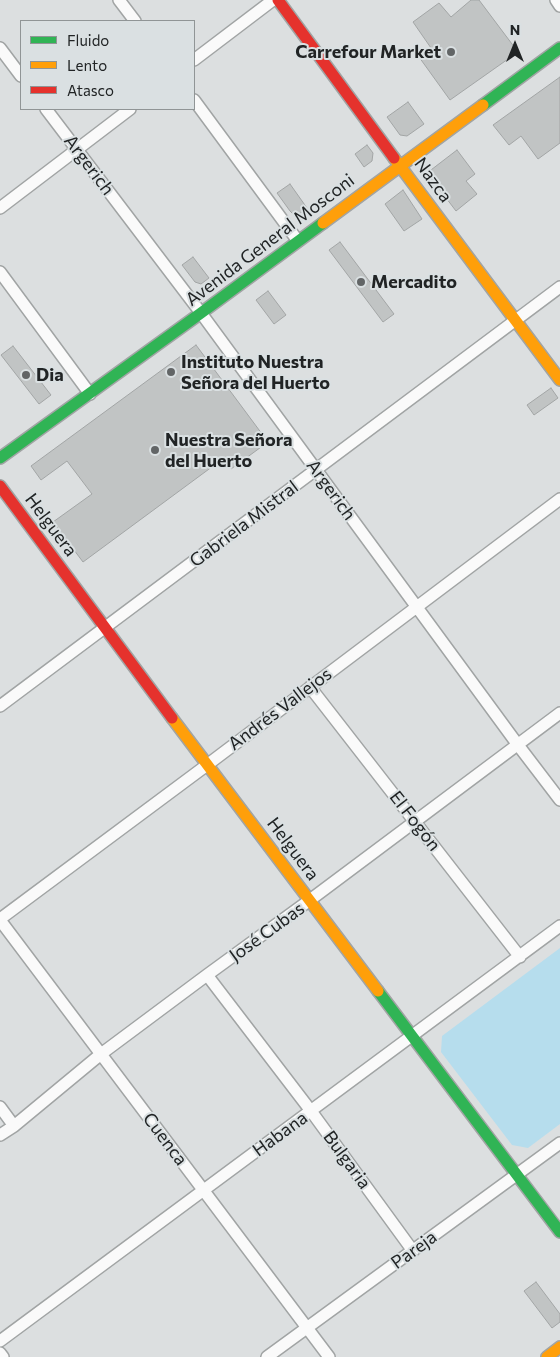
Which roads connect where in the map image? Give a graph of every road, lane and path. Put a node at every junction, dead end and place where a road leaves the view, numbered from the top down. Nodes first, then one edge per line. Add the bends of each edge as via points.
1 (119, 0) edge
2 (272, 0) edge
3 (278, 0) edge
4 (556, 0) edge
5 (560, 6) edge
6 (134, 20) edge
7 (0, 48) edge
8 (560, 48) edge
9 (195, 59) edge
10 (20, 75) edge
11 (195, 101) edge
12 (47, 110) edge
13 (129, 110) edge
14 (78, 150) junction
15 (401, 165) junction
16 (0, 208) edge
17 (298, 241) junction
18 (0, 272) edge
19 (560, 287) edge
20 (201, 313) junction
21 (515, 321) junction
22 (560, 380) edge
23 (90, 394) junction
24 (0, 458) edge
25 (316, 470) junction
26 (0, 486) edge
27 (560, 499) edge
28 (417, 608) junction
29 (106, 627) junction
30 (310, 687) junction
31 (0, 706) edge
32 (560, 713) edge
33 (518, 745) junction
34 (207, 765) junction
35 (560, 800) edge
36 (416, 822) junction
37 (310, 900) junction
38 (0, 920) edge
39 (560, 926) edge
40 (520, 957) junction
41 (207, 975) junction
42 (412, 1037) junction
43 (101, 1054) junction
44 (0, 1107) edge
45 (311, 1111) junction
46 (14, 1126) junction
47 (0, 1135) edge
48 (560, 1143) edge
49 (517, 1175) junction
50 (204, 1191) junction
51 (560, 1232) edge
52 (412, 1251) junction
53 (307, 1327) junction
54 (0, 1341) edge
55 (560, 1348) edge
56 (0, 1353) edge
57 (3, 1357) edge
58 (267, 1357) edge
59 (329, 1357) edge
60 (547, 1357) edge

1 - 6 street
2 - 9 street
3 - 15 street, Nazca
4 - 5 street
7 - 10 street
8 - 15 street, Avenida General Mosconi
11 - 17 street
12 - 14 street, Argerich
13 - 14 street
14 - 16 street
14 - 20 street, Argerich
15 - 17 street, Avenida General Mosconi
15 - 21 street, Nazca
17 - 20 street, Avenida General Mosconi
18 - 23 street
19 - 21 street, Gabriela Mistral
20 - 23 street, Avenida General Mosconi
20 - 25 street, Argerich
21 - 22 street, Nazca
21 - 25 street, Gabriela Mistral
23 - 24 street, Avenida General Mosconi
25 - 28 street, Argerich
25 - 29 street, Gabriela Mistral
26 - 29 street, Helguera
27 - 28 street, Andrés Vallejos
28 - 30 street, Andrés Vallejos
28 - 33 street, Argerich
29 - 31 street, Gabriela Mistral
29 - 34 street, Helguera
30 - 34 street, Andrés Vallejos
30 - 36 street, El Fogón
32 - 33 street, José Cubas
33 - 35 street, Argerich
33 - 36 street, José Cubas
34 - 37 street, Helguera
34 - 38 street, Andrés Vallejos
36 - 37 street, José Cubas
36 - 40 street, El Fogón
37 - 41 street, José Cubas
37 - 42 street, Helguera
38 - 43 street, Cuenca
39 - 40 street, Habana
40 - 42 street, Habana
41 - 43 street, José Cubas
41 - 45 street, Bulgaria
42 - 45 street, Habana
42 - 49 street, Helguera
43 - 46 street, José Cubas
43 - 50 street, Cuenca
44 - 46 street
45 - 50 street, Habana
45 - 52 street, Bulgaria
46 - 47 street, José Cubas
48 - 49 street, Pareja
49 - 51 street, Helguera
49 - 52 street, Pareja
50 - 53 street, Cuenca
50 - 54 street, Habana
52 - 53 street, Pareja
53 - 58 street, Pareja
53 - 59 street, Cuenca
55 - 60 street
56 - 57 street

